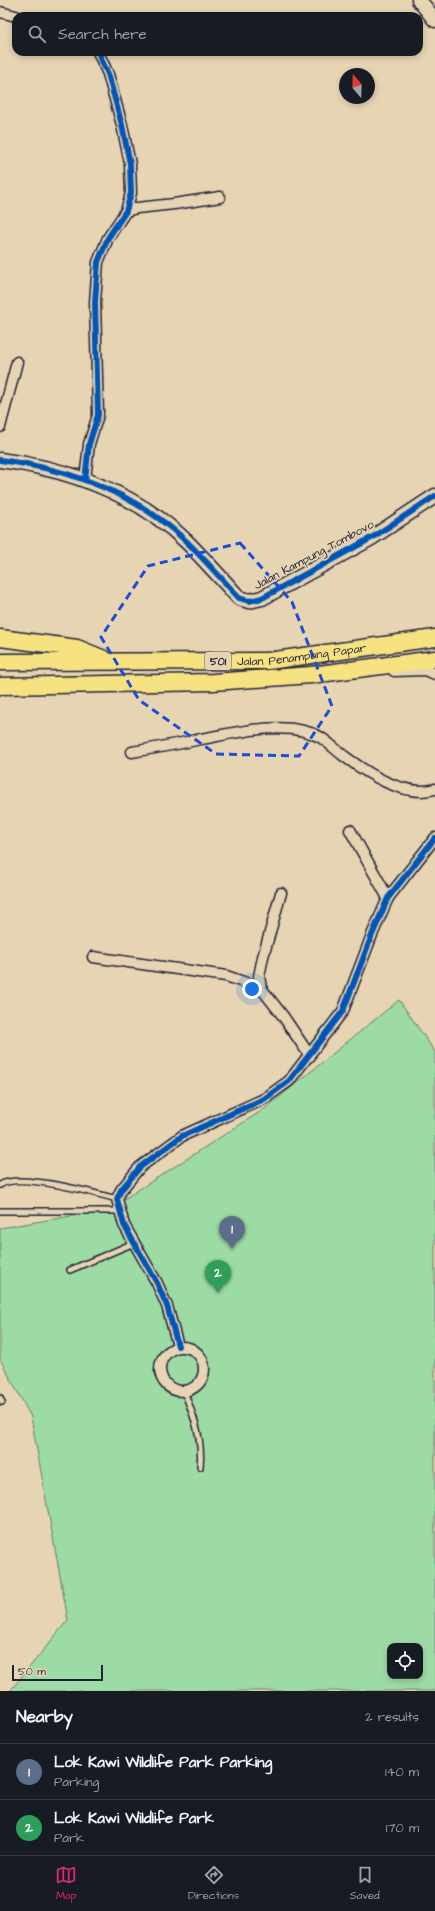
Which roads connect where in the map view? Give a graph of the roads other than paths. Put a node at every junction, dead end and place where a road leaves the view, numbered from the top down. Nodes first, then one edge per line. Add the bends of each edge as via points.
1 (419, 0) edge
2 (0, 12) edge
3 (12, 15) edge
4 (435, 20) edge
5 (100, 56) edge
6 (220, 196) dead end
7 (126, 212) junction
8 (17, 362) dead end
9 (0, 427) edge
10 (0, 460) edge
11 (85, 480) junction
12 (435, 496) edge
13 (0, 638) edge
14 (435, 638) edge
15 (435, 659) edge
16 (0, 662) edge
17 (109, 662) junction
18 (355, 669) junction
19 (435, 674) edge
20 (0, 686) edge
21 (132, 752) dead end
22 (435, 789) edge
23 (350, 830) dead end
24 (435, 838) edge
25 (281, 893) dead end
26 (388, 898) junction
27 (94, 957) dead end
28 (261, 988) junction
29 (310, 1056) junction
30 (0, 1185) edge
31 (117, 1199) junction
32 (0, 1211) edge
33 (120, 1211) junction
34 (134, 1243) junction
35 (70, 1270) dead end
36 (178, 1346) junction
37 (184, 1391) junction
38 (200, 1467) dead end

1 - 4 street
2 - 3 street
5 - 7 street via 108,74 128,147 131,193
6 - 7 street via 137,208
7 - 11 street via 108,238 98,262 95,315 98,415 89,444
8 - 9 street
10 - 11 street, Jalan Kampung Tombovo via 64,472
11 - 12 street, Jalan Kampung Tombovo via 123,496 158,517 187,542 239,598 249,601 262,598 316,570 396,523
13 - 17 main road via 77,648
14 - 17 main road, Jalan Penampang Papar / 501 via 268,661
15 - 18 main road, Jalan Penampang Papar / 501
16 - 17 main road, Jalan Penampang Papar / 501
18 - 19 street via 382,672 425,670
18 - 20 main road, Jalan Penampang Papar / 501 via 213,682
21 - 22 street via 244,730 278,728 302,731 319,737 375,777 404,788
23 - 26 street
24 - 26 street
25 - 28 street via 263,956 259,976
26 - 29 street via 343,1012
27 - 28 street via 226,976
28 - 29 street
29 - 31 street via 289,1081 264,1099 182,1136 140,1168 121,1190
30 - 31 lane via 9,1180 21,1180 80,1189
31 - 33 street
32 - 33 lane
33 - 34 street
34 - 35 lane
34 - 36 street via 168,1306
36 - 37 street via 168,1351 161,1360 160,1372 164,1382 173,1389
36 - 37 street via 191,1348 200,1355 205,1366 203,1378 196,1387
37 - 38 lane via 197,1426 202,1450

